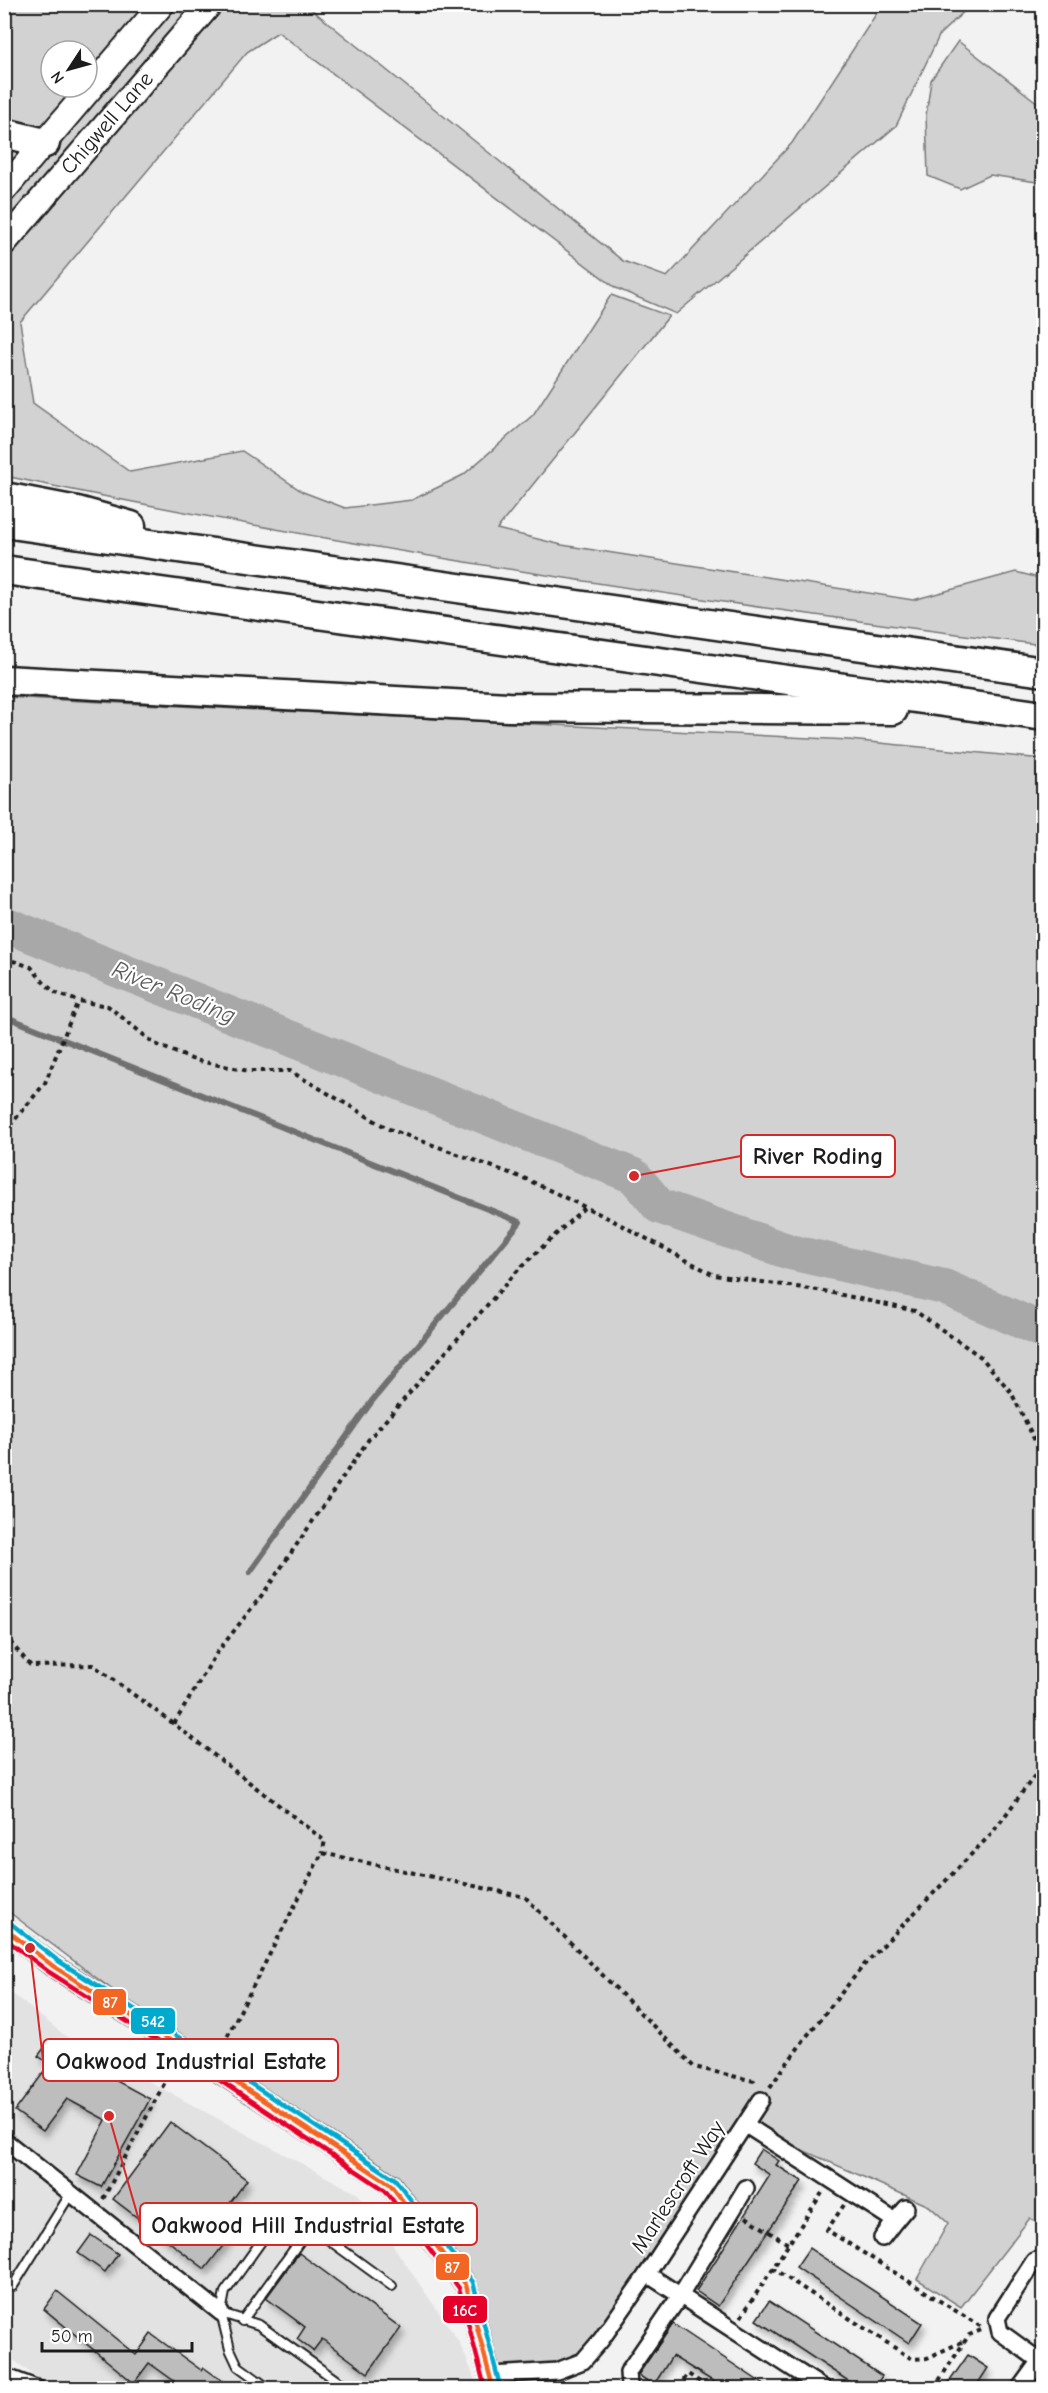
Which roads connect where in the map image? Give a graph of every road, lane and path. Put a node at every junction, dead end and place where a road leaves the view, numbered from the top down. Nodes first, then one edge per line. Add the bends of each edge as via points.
1 (162, 4) edge
2 (210, 4) edge
3 (4, 133) edge
4 (45, 143) junction
5 (88, 145) junction
6 (4, 190) edge
7 (4, 243) edge
8 (4, 497) edge
9 (4, 523) edge
10 (242, 558) junction
11 (4, 570) edge
12 (1044, 672) edge
13 (4, 680) edge
14 (1009, 711) junction
15 (1044, 716) edge
16 (4, 958) edge
17 (78, 1001) junction
18 (4, 1133) edge
19 (585, 1207) junction
20 (1044, 1460) edge
21 (4, 1635) edge
22 (174, 1724) junction
23 (1044, 1763) edge
24 (322, 1853) junction
25 (4, 1928) edge
26 (183, 2048) junction
27 (212, 2066) junction
28 (761, 2100) junction
29 (746, 2125) junction
30 (4, 2140) edge
31 (831, 2180) junction
32 (746, 2188) dead end
33 (71, 2193) junction
34 (852, 2193) junction
35 (285, 2208) dead end
36 (906, 2208) dead end
37 (739, 2212) dead end
38 (96, 2213) junction
39 (895, 2221) junction
40 (882, 2238) dead end
41 (788, 2244) junction
42 (1044, 2258) edge
43 (772, 2268) junction
44 (647, 2274) junction
45 (13, 2286) dead end
46 (392, 2286) dead end
47 (680, 2296) junction
48 (221, 2313) junction
49 (242, 2321) junction
50 (983, 2329) junction
51 (732, 2330) junction
52 (1000, 2332) junction
53 (966, 2340) junction
54 (1042, 2358) edge
55 (4, 2376) edge
56 (492, 2382) edge
57 (36, 2388) edge
58 (268, 2388) edge
59 (336, 2388) edge
60 (631, 2388) edge
61 (678, 2388) edge
62 (709, 2388) edge
63 (823, 2388) edge
64 (934, 2388) edge
65 (1020, 2388) edge

1 - 4 main road, Chigwell Lane
2 - 5 main road, Chigwell Lane
3 - 4 highway
4 - 5 main road
4 - 6 main road, Chigwell Lane
5 - 7 main road, Chigwell Lane
8 - 10 highway via 77,511
9 - 10 highway
10 - 12 highway
11 - 14 highway
13 - 14 highway via 508,707
14 - 15 highway
16 - 17 path via 31,967 56,993
17 - 18 path via 45,1083
17 - 19 path via 108,1006 155,1044 194,1060 249,1071 290,1071 389,1129 526,1179
19 - 20 path via 714,1275 824,1291 915,1311 981,1357 1011,1392
19 - 22 path via 519,1269 369,1439 265,1592 216,1654
21 - 22 path via 31,1666 93,1665
22 - 24 path via 325,1841
23 - 28 path via 993,1832 864,1965
24 - 27 path
24 - 28 path via 525,1897 694,2067 754,2081
25 - 26 street via 53,1966
26 - 27 street
26 - 38 path
27 - 56 street via 390,2184 466,2285
28 - 29 street, Marlescroft Way
29 - 31 street, Marlescroft Way
29 - 44 street, Marlescroft Way
30 - 33 street
31 - 34 street, Marlescroft Way
31 - 41 path
32 - 47 street
33 - 38 street
33 - 45 lane
34 - 39 street, Marlescroft Way
34 - 50 path via 827,2230
35 - 48 lane via 225,2292
36 - 39 street
37 - 41 path
38 - 48 street
39 - 40 street
41 - 43 path
42 - 52 street via 1034,2261 997,2318
43 - 51 path
43 - 53 path via 912,2359 927,2358
44 - 47 street, Marlescroft Way
44 - 56 street, Marlescroft Way via 583,2361 557,2371
46 - 49 lane via 322,2235 305,2234
47 - 51 street, Marlescroft Way
47 - 60 street via 628,2372
48 - 49 lane
48 - 58 lane via 238,2366
49 - 59 lane via 259,2325 340,2384
50 - 52 path
50 - 53 path
51 - 63 street, Marlescroft Way
52 - 54 street
53 - 64 path
54 - 65 street
55 - 57 street
61 - 62 path via 688,2374

